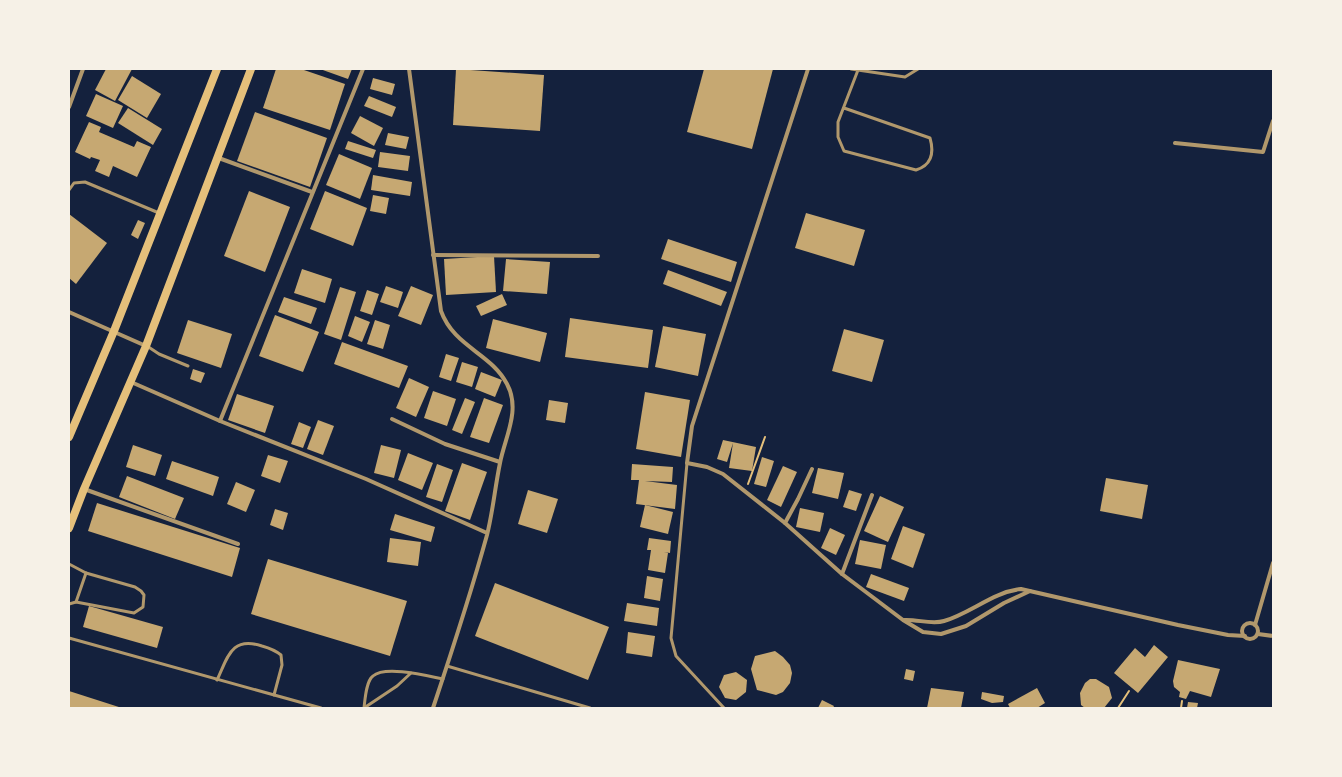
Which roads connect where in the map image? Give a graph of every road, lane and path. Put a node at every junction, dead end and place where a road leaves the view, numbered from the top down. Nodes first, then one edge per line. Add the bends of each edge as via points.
1 (83, 69) edge
2 (250, 69) edge
3 (363, 69) edge
4 (409, 69) edge
5 (808, 69) edge
6 (851, 69) edge
7 (918, 69) edge
8 (215, 70) edge
9 (858, 70) junction
10 (69, 107) edge
11 (844, 108) junction
12 (1273, 121) edge
13 (1175, 143) dead end
14 (216, 157) junction
15 (69, 190) edge
16 (312, 192) junction
17 (160, 213) junction
18 (433, 255) junction
19 (598, 256) dead end
20 (69, 312) edge
21 (114, 331) junction
22 (146, 346) junction
23 (188, 366) dead end
24 (131, 382) junction
25 (392, 419) dead end
26 (220, 421) junction
27 (69, 437) edge
28 (764, 438) dead end
29 (500, 462) junction
30 (687, 463) junction
31 (812, 469) dead end
32 (84, 489) junction
33 (745, 492) junction
34 (872, 495) dead end
35 (785, 523) junction
36 (69, 528) edge
37 (487, 533) junction
38 (238, 544) dead end
39 (1273, 563) edge
40 (69, 564) edge
41 (86, 574) junction
42 (842, 574) junction
43 (1030, 591) junction
44 (76, 602) junction
45 (69, 604) edge
46 (904, 620) junction
47 (1255, 624) junction
48 (1258, 634) junction
49 (1245, 636) junction
50 (1273, 636) edge
51 (69, 638) edge
52 (447, 666) junction
53 (411, 673) junction
54 (443, 679) junction
55 (217, 680) junction
56 (1129, 691) dead end
57 (274, 695) junction
58 (1182, 701) dead end
59 (321, 708) edge
60 (433, 708) edge
61 (590, 708) edge
62 (724, 708) edge
63 (1118, 708) edge
64 (1181, 708) edge

1 - 10 street
2 - 14 main road
3 - 16 street
4 - 18 street
5 - 30 street via 692,426
6 - 9 lane
7 - 9 lane via 905,77
8 - 17 main road
9 - 11 lane
11 - 11 lane via 838,122 838,137 844,151 916,170 925,168 933,148 930,138
12 - 13 street via 1263,152
14 - 16 street
14 - 22 main road
15 - 17 lane via 74,183 85,182
16 - 26 street
17 - 21 main road
18 - 19 street
18 - 29 street via 444,320 458,339 493,366 507,384 513,401 512,418
20 - 21 street
21 - 22 street
21 - 27 main road
22 - 23 lane via 158,354
22 - 24 main road
24 - 26 street
24 - 32 main road
25 - 29 street via 445,444
26 - 37 street via 366,479
28 - 33 path
29 - 37 street
30 - 33 street via 723,474
30 - 62 lane via 671,638 676,656
31 - 35 street
32 - 36 main road
32 - 38 street
33 - 35 street
34 - 42 street
35 - 42 street
37 - 52 street
39 - 47 street
40 - 41 lane
41 - 44 lane
41 - 44 lane via 135,587 144,596 143,607 134,613
42 - 46 street
43 - 46 street via 1010,590 943,622
43 - 46 street via 966,626 941,634 923,632
43 - 49 street via 1178,625
44 - 45 lane
47 - 48 street
47 - 49 street via 1244,626
48 - 49 street via 1252,638
48 - 50 street
51 - 55 lane
52 - 54 street
52 - 61 lane
53 - 53 lane via 383,672 373,675 364,708 397,686
53 - 54 lane
54 - 60 street
55 - 57 lane
55 - 57 lane via 233,647 250,642 281,655 282,665
56 - 63 path
57 - 59 lane
58 - 64 path

